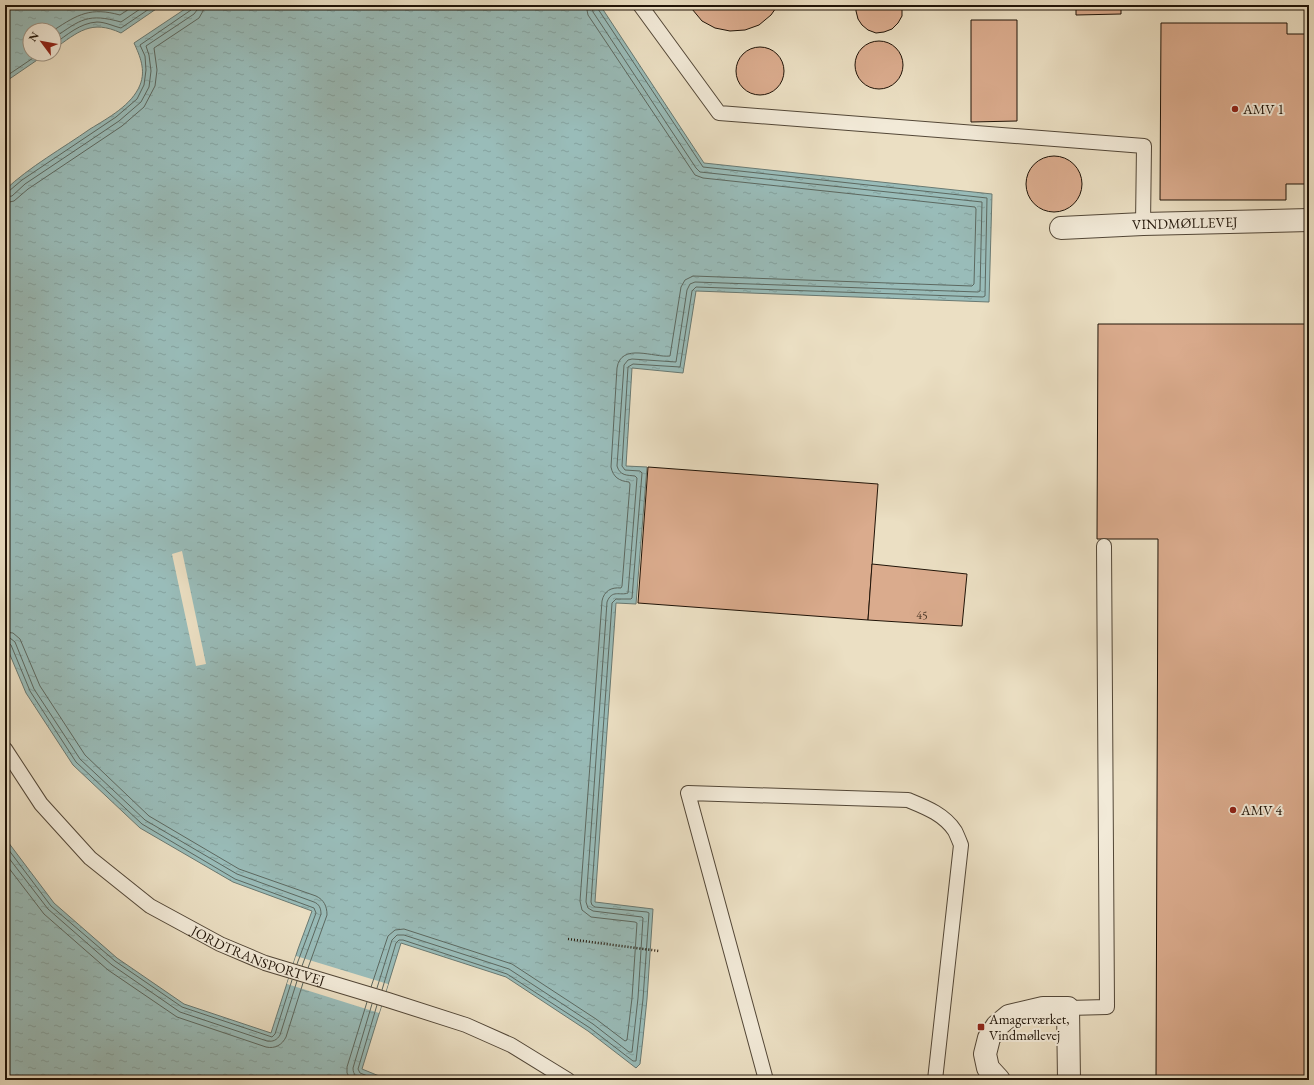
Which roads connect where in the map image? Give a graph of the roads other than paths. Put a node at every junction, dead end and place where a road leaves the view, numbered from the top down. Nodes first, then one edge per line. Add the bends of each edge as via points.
1 (640, 5) edge
2 (1309, 220) edge
3 (1143, 224) junction
4 (1061, 228) dead end
5 (1104, 546) dead end
6 (5, 749) edge
7 (1068, 1008) junction
8 (568, 1080) edge
9 (766, 1080) edge
10 (935, 1080) edge
11 (999, 1080) edge
12 (1069, 1080) edge

1 - 3 lane via 719,113 1144,146
2 - 3 street, VINDMØLLEVEJ
3 - 4 street, VINDMØLLEVEJ
5 - 7 lane via 1107,1007
6 - 8 lane, JORDTRANSPORTVEJ via 41,804 90,858 150,906 220,944 265,963 466,1025 511,1044
7 - 11 street via 1043,1008 1009,1016 997,1026 989,1038 985,1054 988,1068
7 - 12 street
9 - 10 lane via 688,793 908,800 926,807 944,819 954,830 962,845

